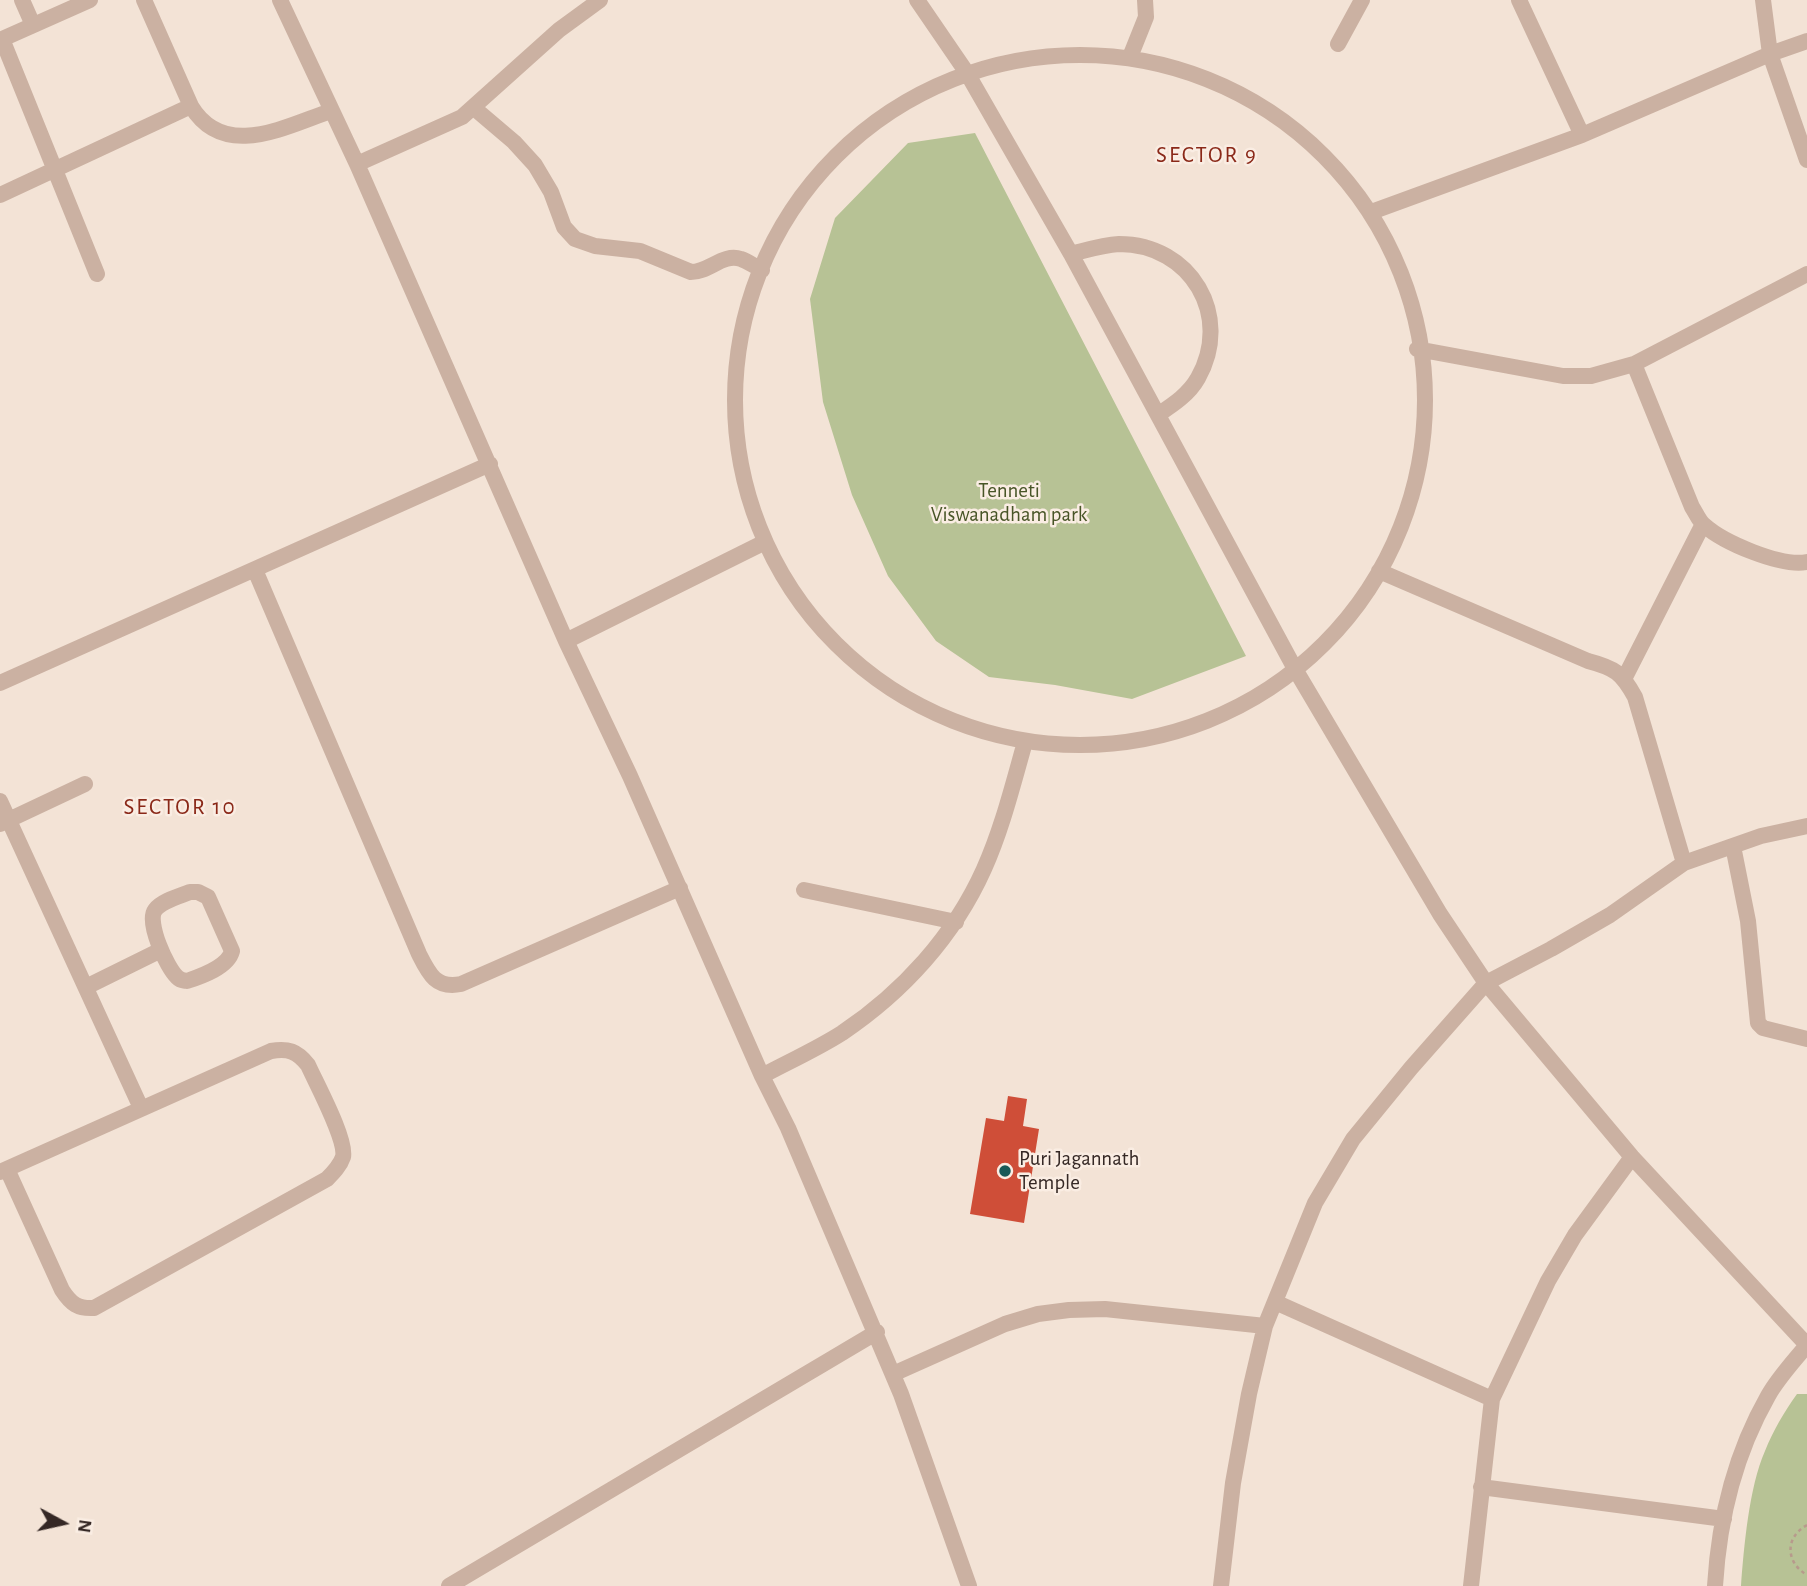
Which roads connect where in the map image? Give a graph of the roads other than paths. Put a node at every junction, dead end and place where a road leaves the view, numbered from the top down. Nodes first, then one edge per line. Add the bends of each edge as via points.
1 (22, 0) edge
2 (90, 0) edge
3 (144, 0) edge
4 (280, 0) edge
5 (600, 0) edge
6 (917, 0) edge
7 (1145, 0) edge
8 (1362, 0) edge
9 (1519, 0) edge
10 (1763, 0) edge
11 (33, 25) junction
12 (1, 40) edge
13 (1807, 41) edge
14 (1338, 44) dead end
15 (1770, 54) junction
16 (1130, 57) junction
17 (967, 73) junction
18 (191, 106) junction
19 (474, 108) junction
20 (331, 111) junction
21 (1582, 135) junction
22 (1807, 160) edge
23 (357, 164) junction
24 (54, 171) junction
25 (0, 195) edge
26 (1374, 212) junction
27 (1071, 254) junction
28 (762, 270) junction
29 (97, 274) dead end
30 (1807, 274) edge
31 (1417, 349) junction
32 (1634, 364) junction
33 (1159, 414) junction
34 (491, 464) junction
35 (1703, 524) junction
36 (761, 544) junction
37 (1807, 562) edge
38 (256, 570) junction
39 (1379, 571) junction
40 (566, 641) junction
41 (1295, 669) junction
42 (1625, 677) junction
43 (0, 683) edge
44 (1025, 742) junction
45 (85, 784) dead end
46 (0, 801) edge
47 (4, 822) edge
48 (1807, 826) edge
49 (1733, 846) junction
50 (1684, 863) junction
51 (680, 888) junction
52 (804, 890) dead end
53 (956, 922) junction
54 (161, 950) junction
55 (1486, 983) junction
56 (86, 987) junction
57 (1807, 1039) edge
58 (762, 1076) junction
59 (141, 1108) junction
60 (1632, 1157) junction
61 (4, 1170) edge
62 (1275, 1302) junction
63 (1265, 1326) junction
64 (877, 1332) junction
65 (1807, 1345) edge
66 (892, 1374) junction
67 (1492, 1399) junction
68 (1481, 1487) junction
69 (1724, 1519) junction
70 (449, 1586) edge
71 (969, 1586) edge
72 (1220, 1586) edge
73 (1471, 1586) edge
74 (1715, 1586) edge

1 - 11 street
2 - 11 street
3 - 18 street
4 - 20 street
5 - 19 street via 544,43
6 - 17 street
7 - 16 street via 1146,17
8 - 14 street
9 - 21 street
10 - 15 street
11 - 12 street
12 - 24 street
13 - 15 street
15 - 21 street
15 - 22 street
16 - 17 street via 1044,56
16 - 26 street via 1194,69 1265,98 1306,130
17 - 27 street
17 - 28 street via 905,102 835,158 797,208
18 - 20 street via 211,127 242,138
18 - 24 street
19 - 23 street via 445,127
19 - 28 street via 536,165 564,226 575,239 640,251 691,272 732,258
20 - 23 street
21 - 26 street
23 - 34 street
24 - 25 street
24 - 29 street
26 - 31 street via 1410,301
27 - 33 street
27 - 33 street via 1110,245 1146,248 1165,254 1186,270 1201,290 1212,337 1206,361 1183,398
28 - 36 street via 748,313 737,417 741,484
30 - 32 street
31 - 32 street via 1563,376 1591,376
31 - 39 street via 1423,388 1412,473
32 - 35 street
33 - 41 street
34 - 38 street
34 - 40 street
35 - 37 street via 1753,552
35 - 42 street
36 - 40 street
36 - 44 street via 806,615 870,675 935,711
38 - 43 street
38 - 51 street via 419,954 443,985 461,984
39 - 41 street via 1342,623
39 - 42 street via 1609,666
40 - 51 street
41 - 44 street via 1221,719 1160,743 1082,751
41 - 55 street via 1387,827
42 - 50 street
44 - 53 street via 984,868
45 - 47 street
46 - 47 street
47 - 56 street
48 - 49 street
49 - 50 street
49 - 57 street via 1748,921 1758,1023
50 - 55 street via 1610,915
51 - 58 street
52 - 53 street
53 - 58 street via 920,967 880,1004 842,1033
54 - 54 street via 152,923 155,910 190,892 208,897 232,951 227,961 182,980
54 - 56 street
55 - 60 street
55 - 62 street via 1353,1139 1315,1203
56 - 59 street
58 - 64 street
59 - 61 street
59 - 61 street via 271,1051 290,1049 308,1065 342,1140 343,1156 327,1179 94,1308 82,1309 70,1303 62,1290
60 - 65 street
60 - 67 street via 1548,1281
62 - 63 street
62 - 67 street
63 - 66 street via 1105,1309 1069,1310 1005,1324
63 - 72 street via 1233,1483
64 - 66 street
64 - 70 street
65 - 69 street via 1769,1395 1736,1464
66 - 71 street
67 - 68 street
68 - 69 street
68 - 73 street
69 - 74 street

